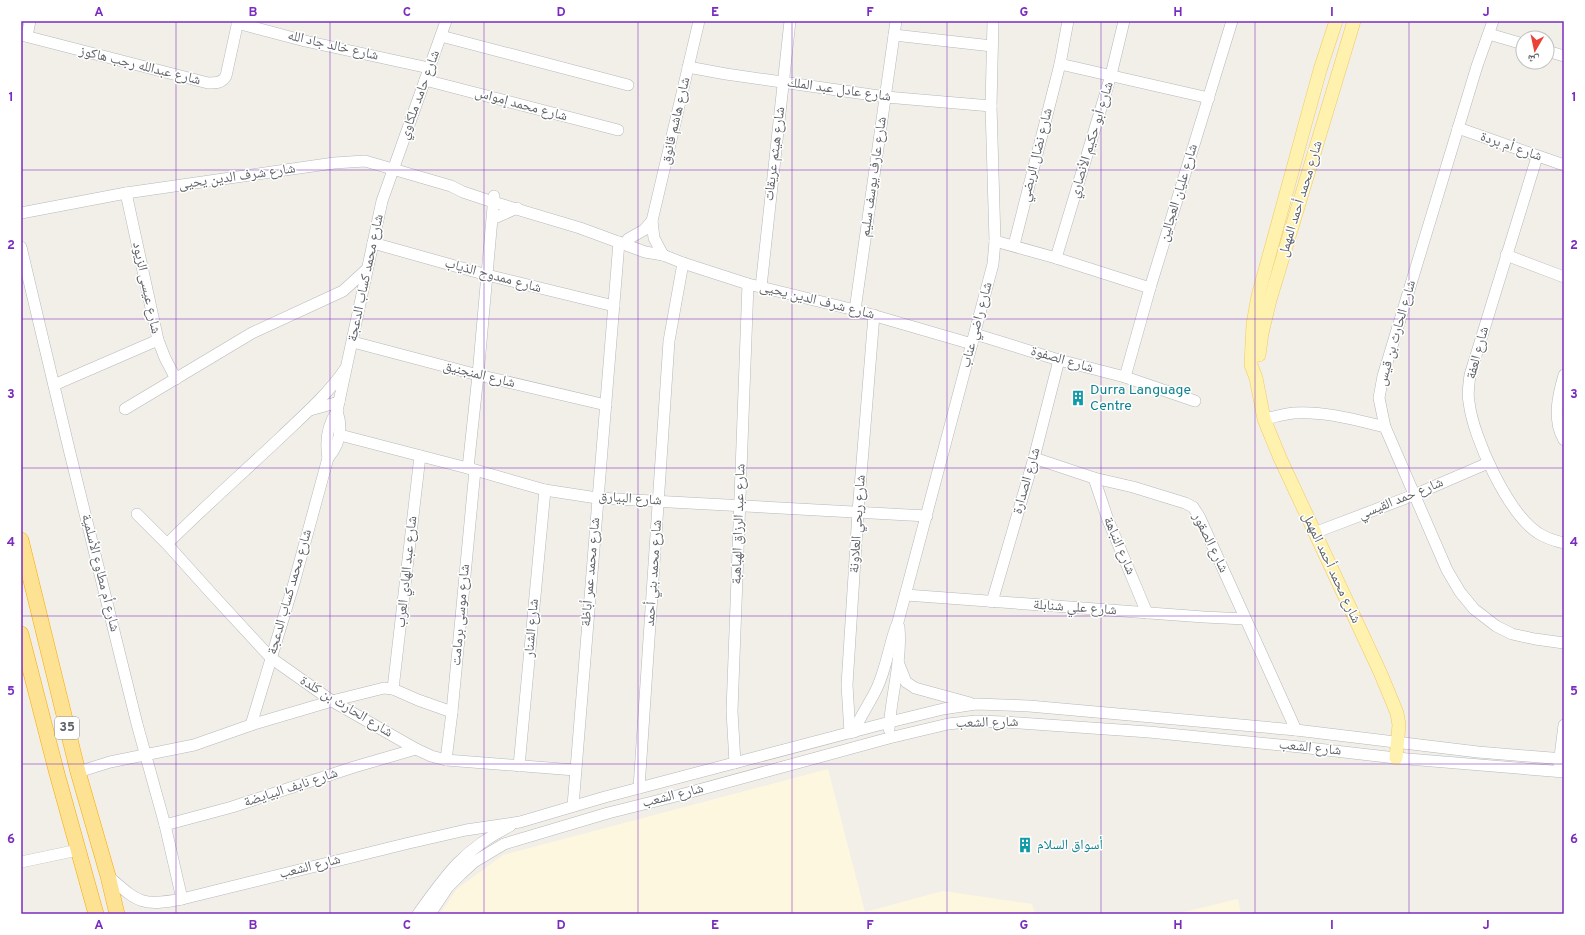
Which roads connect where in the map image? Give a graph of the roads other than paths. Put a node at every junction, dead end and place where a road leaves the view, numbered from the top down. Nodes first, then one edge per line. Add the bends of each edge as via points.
1 (30, 21) edge
2 (446, 21) edge
3 (699, 21) edge
4 (790, 21) edge
5 (896, 21) edge
6 (993, 21) edge
7 (1068, 21) edge
8 (1124, 21) edge
9 (1232, 21) edge
10 (1336, 21) edge
11 (1354, 21) edge
12 (1493, 21) edge
13 (238, 22) edge
14 (894, 34) junction
15 (1489, 34) junction
16 (24, 35) edge
17 (441, 36) junction
18 (1515, 42) edge
19 (992, 46) junction
20 (1060, 64) junction
21 (688, 67) junction
22 (429, 68) junction
23 (1111, 75) junction
24 (425, 80) junction
25 (783, 83) junction
26 (628, 85) dead end
27 (886, 97) junction
28 (1208, 98) junction
29 (991, 106) junction
30 (1458, 128) junction
31 (618, 130) dead end
32 (1538, 157) junction
33 (1564, 165) edge
34 (394, 168) junction
35 (450, 186) junction
36 (126, 193) junction
37 (481, 197) junction
38 (498, 200) junction
39 (517, 208) junction
40 (21, 213) edge
41 (494, 217) junction
42 (652, 221) junction
43 (596, 231) junction
44 (624, 240) junction
45 (995, 241) junction
46 (373, 243) junction
47 (647, 245) junction
48 (1014, 245) junction
49 (21, 247) edge
50 (663, 255) junction
51 (1506, 255) junction
52 (1056, 258) junction
53 (683, 263) junction
54 (367, 269) junction
55 (488, 275) junction
56 (1564, 277) edge
57 (748, 284) junction
58 (760, 287) junction
59 (1150, 288) junction
60 (343, 291) junction
61 (359, 306) junction
62 (614, 306) junction
63 (855, 310) junction
64 (874, 315) junction
65 (973, 339) junction
66 (158, 340) junction
67 (353, 342) junction
68 (1059, 360) junction
69 (347, 366) junction
70 (478, 375) junction
71 (1564, 375) edge
72 (1125, 378) junction
73 (1256, 378) junction
74 (176, 379) junction
75 (54, 385) junction
76 (1195, 401) dead end
77 (339, 402) junction
78 (606, 405) junction
79 (125, 409) dead end
80 (309, 411) junction
81 (1264, 419) junction
82 (331, 422) junction
83 (1385, 427) junction
84 (340, 435) junction
85 (1564, 440) edge
86 (420, 456) junction
87 (328, 458) junction
88 (1034, 458) junction
89 (1488, 463) junction
90 (472, 469) junction
91 (1094, 478) junction
92 (545, 490) junction
93 (1414, 495) junction
94 (597, 498) junction
95 (659, 501) junction
96 (740, 505) junction
97 (858, 512) junction
98 (137, 514) dead end
99 (927, 516) junction
100 (1314, 534) junction
101 (21, 540) edge
102 (1564, 543) edge
103 (167, 544) junction
104 (906, 595) junction
105 (992, 602) junction
106 (1147, 613) junction
107 (1245, 619) junction
108 (898, 622) junction
109 (21, 634) edge
110 (1564, 643) edge
111 (271, 658) junction
112 (897, 659) junction
113 (393, 688) junction
114 (332, 700) junction
115 (976, 704) junction
116 (452, 712) junction
117 (890, 722) junction
118 (251, 725) junction
119 (1564, 725) edge
120 (1296, 730) junction
121 (852, 733) junction
122 (889, 738) junction
123 (1398, 743) junction
124 (416, 749) junction
125 (147, 756) junction
126 (1396, 758) junction
127 (1562, 759) edge
128 (446, 760) junction
129 (735, 763) junction
130 (519, 766) junction
131 (83, 770) junction
132 (575, 770) junction
133 (1561, 772) edge
134 (677, 779) junction
135 (639, 788) junction
136 (680, 795) junction
137 (573, 806) junction
138 (520, 822) junction
139 (165, 825) junction
140 (78, 850) junction
141 (21, 862) edge
142 (108, 876) junction
143 (113, 899) junction
144 (182, 899) junction
145 (94, 911) edge
146 (117, 914) edge
147 (124, 914) edge
148 (418, 914) edge
149 (430, 914) edge

1 - 16 street
2 - 17 street, شارع حامد ملكاوي
3 - 21 street, شارع هاشم قانوق
4 - 25 street, شارع هيثم عريقات
5 - 14 street, شارع عارف يوسف سليم
6 - 19 street, شارع راضي عناب
7 - 20 street, شارع نضال الربضي
8 - 23 street, شارع أبو حكيم الأنصاري
9 - 28 street, شارع عليان العجالين
10 - 73 main road, شارع محمد أحمد المهمل via 1320,70 1258,296 1252,340 1252,370
11 - 73 main road, شارع محمد أحمد المهمل via 1268,306
12 - 15 street, شارع الحارث بن قيس
13 - 16 street, شارع عبدالله رجب هاكوز via 226,76 215,84
13 - 22 street, شارع خالد جاد الله via 306,41
14 - 19 street
14 - 27 street, شارع عارف يوسف سليم
15 - 18 street
15 - 30 street, شارع الحارث بن قيس
17 - 22 street, شارع حامد ملكاوي
17 - 26 street
19 - 29 street, شارع راضي عناب
20 - 23 street
20 - 48 street, شارع نضال الربضي
21 - 25 street, شارع عادل عبد الملك
21 - 42 street, شارع هاشم قانوق
22 - 24 street, شارع حامد ملكاوي
23 - 28 street
23 - 52 street, شارع أبو حكيم الأنصاري
24 - 31 street, شارع محمد إمواس
24 - 34 street, شارع حامد ملكاوي
25 - 27 street, شارع عادل عبد الملك
25 - 58 street, شارع هيثم عريقات
27 - 29 street, شارع عادل عبد الملك
27 - 63 street, شارع عارف يوسف سليم
28 - 59 street, شارع عليان العجالين
29 - 45 street, شارع راضي عناب
30 - 32 street, شارع أم بردة
30 - 83 street, شارع الحارث بن قيس via 1383,376 1379,398
32 - 33 street, شارع أم بردة
32 - 51 street, شارع العفة
34 - 35 street, شارع شرف الدين يحيى
34 - 36 street, شارع شرف الدين يحيى via 356,160
34 - 46 street, شارع محمد كساب الدعجة via 382,201
35 - 37 street, شارع شرف الدين يحيى
35 - 38 street, شارع شرف الدين يحيى via 460,185
36 - 40 street, شارع شرف الدين يحيى
36 - 66 street, شارع عيسى الزيود
37 - 38 street, شارع شرف الدين يحيى
37 - 41 street
38 - 39 street, شارع شرف الدين يحيى
38 - 41 street, شارع موسى برمامت
38 - 43 street, شارع شرف الدين يحيى
39 - 41 street
39 - 43 street, شارع شرف الدين يحيى
41 - 55 street, شارع موسى برمامت
42 - 44 street via 644,230
42 - 47 street, شارع هاشم قانوق
43 - 44 street, شارع شرف الدين يحيى
44 - 47 street, شارع شرف الدين يحيى
44 - 62 street, شارع محمد عمر أباظة
45 - 48 street
45 - 65 street, شارع راضي عناب via 993,264
46 - 54 street, شارع محمد كساب الدعجة
46 - 55 street, شارع ممدوح الذياب
47 - 50 street, شارع هاشم قانوق
47 - 50 street, شارع شرف الدين يحيى via 651,254
48 - 52 street
49 - 75 street, شارع أم مطاوع الأسلمية
50 - 53 street, شارع شرف الدين يحيى
51 - 56 street
51 - 89 street, شارع العفة via 1469,385 1468,401 1471,415
52 - 59 street
53 - 57 street, شارع شرف الدين يحيى
53 - 95 street, شارع محمد بني أحمد via 669,341
54 - 60 street
54 - 61 street, شارع محمد كساب الدعجة
55 - 62 street, شارع ممدوح الذياب
55 - 70 street, شارع موسى برمامت
57 - 58 street, شارع شرف الدين يحيى
57 - 96 street, شارع عبد الرزاق الهباهبة
58 - 63 street, شارع شرف الدين يحيى
59 - 72 street, شارع عليان العجالين
60 - 61 street via 355,299
60 - 74 street via 252,333
61 - 67 street, شارع محمد كساب الدعجة
62 - 78 street, شارع محمد عمر أباظة
63 - 64 street, شارع شرف الدين يحيى
64 - 65 street, شارع شرف الدين يحيى
64 - 97 street, شارع ربحي العلاونة
65 - 68 street, شارع الصفوة
65 - 99 street, شارع راضي عناب
66 - 74 street, شارع عيسى الزيود
66 - 75 street
67 - 69 street, شارع محمد كساب الدعجة
67 - 70 street, شارع المنجنيق
68 - 72 street, شارع الصفوة
68 - 88 street, شارع الصدارة
69 - 77 street, شارع محمد كساب الدعجة
69 - 80 street
70 - 78 street, شارع المنجنيق
70 - 90 street, شارع موسى برمامت
71 - 85 street via 1557,414 1558,426
72 - 76 street, شارع الصفوة
73 - 81 main road, شارع محمد أحمد المهمل
74 - 79 street
75 - 125 street, شارع أم مطاوع الأسلمية via 88,529
77 - 80 street via 322,401
77 - 82 street, شارع محمد كساب الدعجة
77 - 84 street, شارع محمد كساب الدعجة
78 - 94 street, شارع محمد عمر أباظة
80 - 82 street via 324,413
80 - 103 street
81 - 83 street via 1294,413 1310,414 1342,417
81 - 100 main road, شارع محمد أحمد المهمل
82 - 87 street, شارع محمد كساب الدعجة via 327,436
83 - 93 street, شارع الحارث بن قيس
84 - 86 street, شارع البيارق
84 - 87 street, شارع محمد كساب الدعجة via 336,448
86 - 90 street, شارع البيارق
86 - 113 street, شارع عبد الهادي العرب
87 - 111 street, شارع محمد كساب الدعجة
88 - 91 street, شارع الصقور
88 - 105 street, شارع الصدارة
89 - 93 street, شارع حمد القيسي
89 - 102 street, شارع العفة via 1526,521 1538,532 1554,541
90 - 92 street, شارع البيارق
90 - 116 street, شارع موسى برمامت
91 - 106 street, شارع النباهة via 1108,520
91 - 107 street, شارع الصقور via 1133,487 1193,507
92 - 94 street, شارع البيارق
92 - 130 street, شارع الشنار
93 - 100 street, شارع حمد القيسي
93 - 110 street, شارع الحارث بن قيس via 1447,570 1474,609 1496,626 1512,634
94 - 95 street, شارع البيارق
94 - 132 street, شارع محمد عمر أباظة
95 - 96 street, شارع البيارق
95 - 135 street, شارع محمد بني أحمد
96 - 97 street, شارع البيارق
96 - 129 street, شارع عبد الرزاق الهباهبة via 732,711
97 - 99 street, شارع البيارق
97 - 121 street, شارع ربحي العلاونة via 847,684
98 - 103 street, شارع الحارث بن كلدة
99 - 104 street, شارع راضي عناب
100 - 123 main road, شارع محمد أحمد المهمل via 1390,695 1398,719
101 - 131 highway, 35
103 - 111 street, شارع الحارث بن كلدة
104 - 105 street, شارع علي شنابلة
104 - 108 street, شارع راضي عناب
105 - 106 street, شارع علي شنابلة
106 - 107 street, شارع علي شنابلة
107 - 120 street, شارع الصقور
108 - 112 street, شارع راضي عناب
108 - 121 street, شارع راضي عناب via 877,688
109 - 140 highway, 35
111 - 114 street, شارع الحارث بن كلدة
111 - 118 street, شارع محمد كساب الدعجة
112 - 115 street via 906,682 915,688
112 - 117 street, شارع راضي عناب
113 - 114 street via 371,690
113 - 116 street
114 - 118 street
114 - 124 street, شارع الحارث بن كلدة
115 - 117 street, شارع الشعب
115 - 120 street, شارع الشعب via 1029,706
116 - 128 street, شارع موسى برمامت
117 - 121 street, شارع الشعب
117 - 122 street, شارع راضي عناب
118 - 125 street via 194,745
119 - 127 street
120 - 123 street, شارع الشعب
121 - 129 street, شارع الشعب
122 - 126 street, شارع الشعب via 948,724 976,721 1005,722 1150,732
122 - 136 street, شارع الشعب
123 - 126 main road, شارع محمد أحمد المهمل
123 - 127 street, شارع الشعب
124 - 128 street, شارع الحارث بن كلدة
124 - 139 street, شارع نايف البيايضة via 238,805
125 - 131 street
125 - 139 street, شارع أم مطاوع الأسلمية
126 - 133 street, شارع الشعب
127 - 133 street
128 - 130 street, شارع الحارث بن كلدة
129 - 134 street, شارع الشعب
130 - 132 street, شارع الحارث بن كلدة
131 - 142 highway, 35
132 - 137 street, شارع محمد عمر أباظة
134 - 135 street, شارع الشعب
134 - 136 street via 672,789
135 - 137 street, شارع الشعب
136 - 149 street, شارع الشعب via 504,844 474,862 461,874 448,887
137 - 138 street, شارع الشعب
138 - 144 street, شارع الشعب via 416,841
138 - 148 street, شارع الشعب via 485,840 455,864
139 - 144 street, شارع أم مطاوع الأسلمية
140 - 141 street
140 - 145 highway, 35
142 - 143 highway, 35
142 - 144 street, شارع الشعب via 136,899 152,904
143 - 146 highway, 35
143 - 147 street

